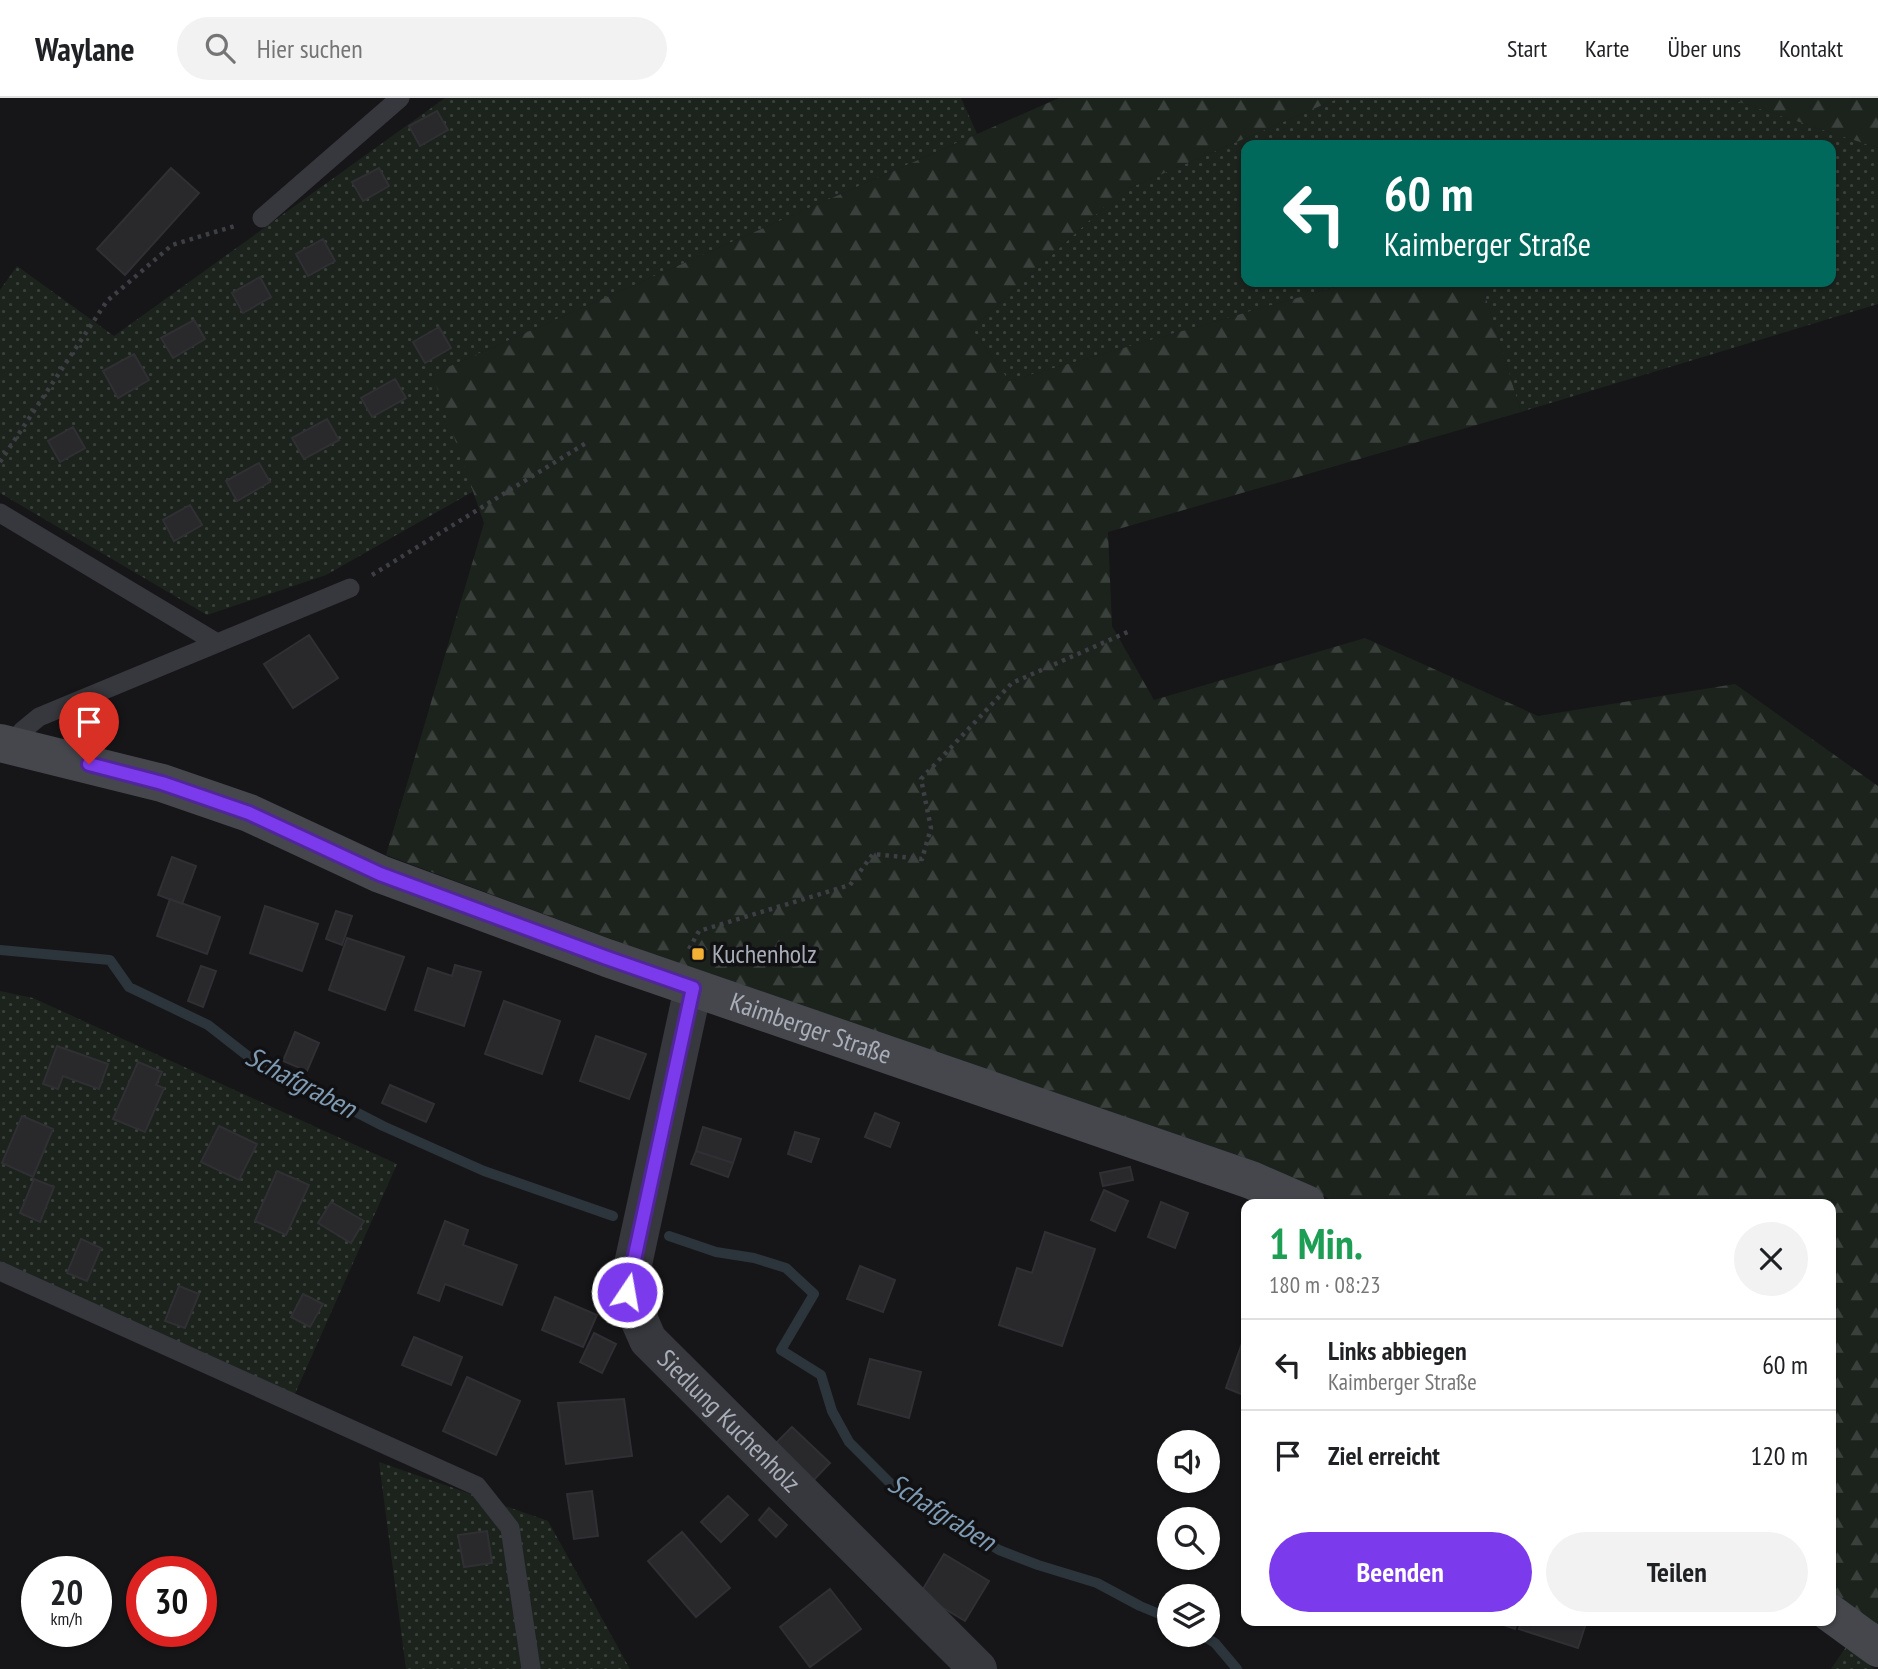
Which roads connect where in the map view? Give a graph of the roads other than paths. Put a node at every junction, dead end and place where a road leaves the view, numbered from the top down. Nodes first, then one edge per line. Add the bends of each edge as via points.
1 (400, 98) edge
2 (262, 218) road end
3 (0, 513) edge
4 (350, 588) road end
5 (217, 643) junction
6 (8, 745) edge
7 (682, 984) junction
8 (1295, 1199) edge
9 (0, 1271) edge
10 (1836, 1617) edge
11 (1878, 1648) edge
12 (531, 1669) edge
13 (978, 1669) edge

1 - 2 lane
3 - 5 lane
4 - 5 lane
5 - 6 lane via 39,717
6 - 7 main road, Kaimberger Straße via 162,783 249,813 380,874
7 - 8 main road, Kaimberger Straße via 1251,1180
7 - 13 street, Siedlung Kuchenholz via 627,1292 632,1304 648,1340
9 - 12 lane via 477,1486 510,1528
10 - 11 main road

